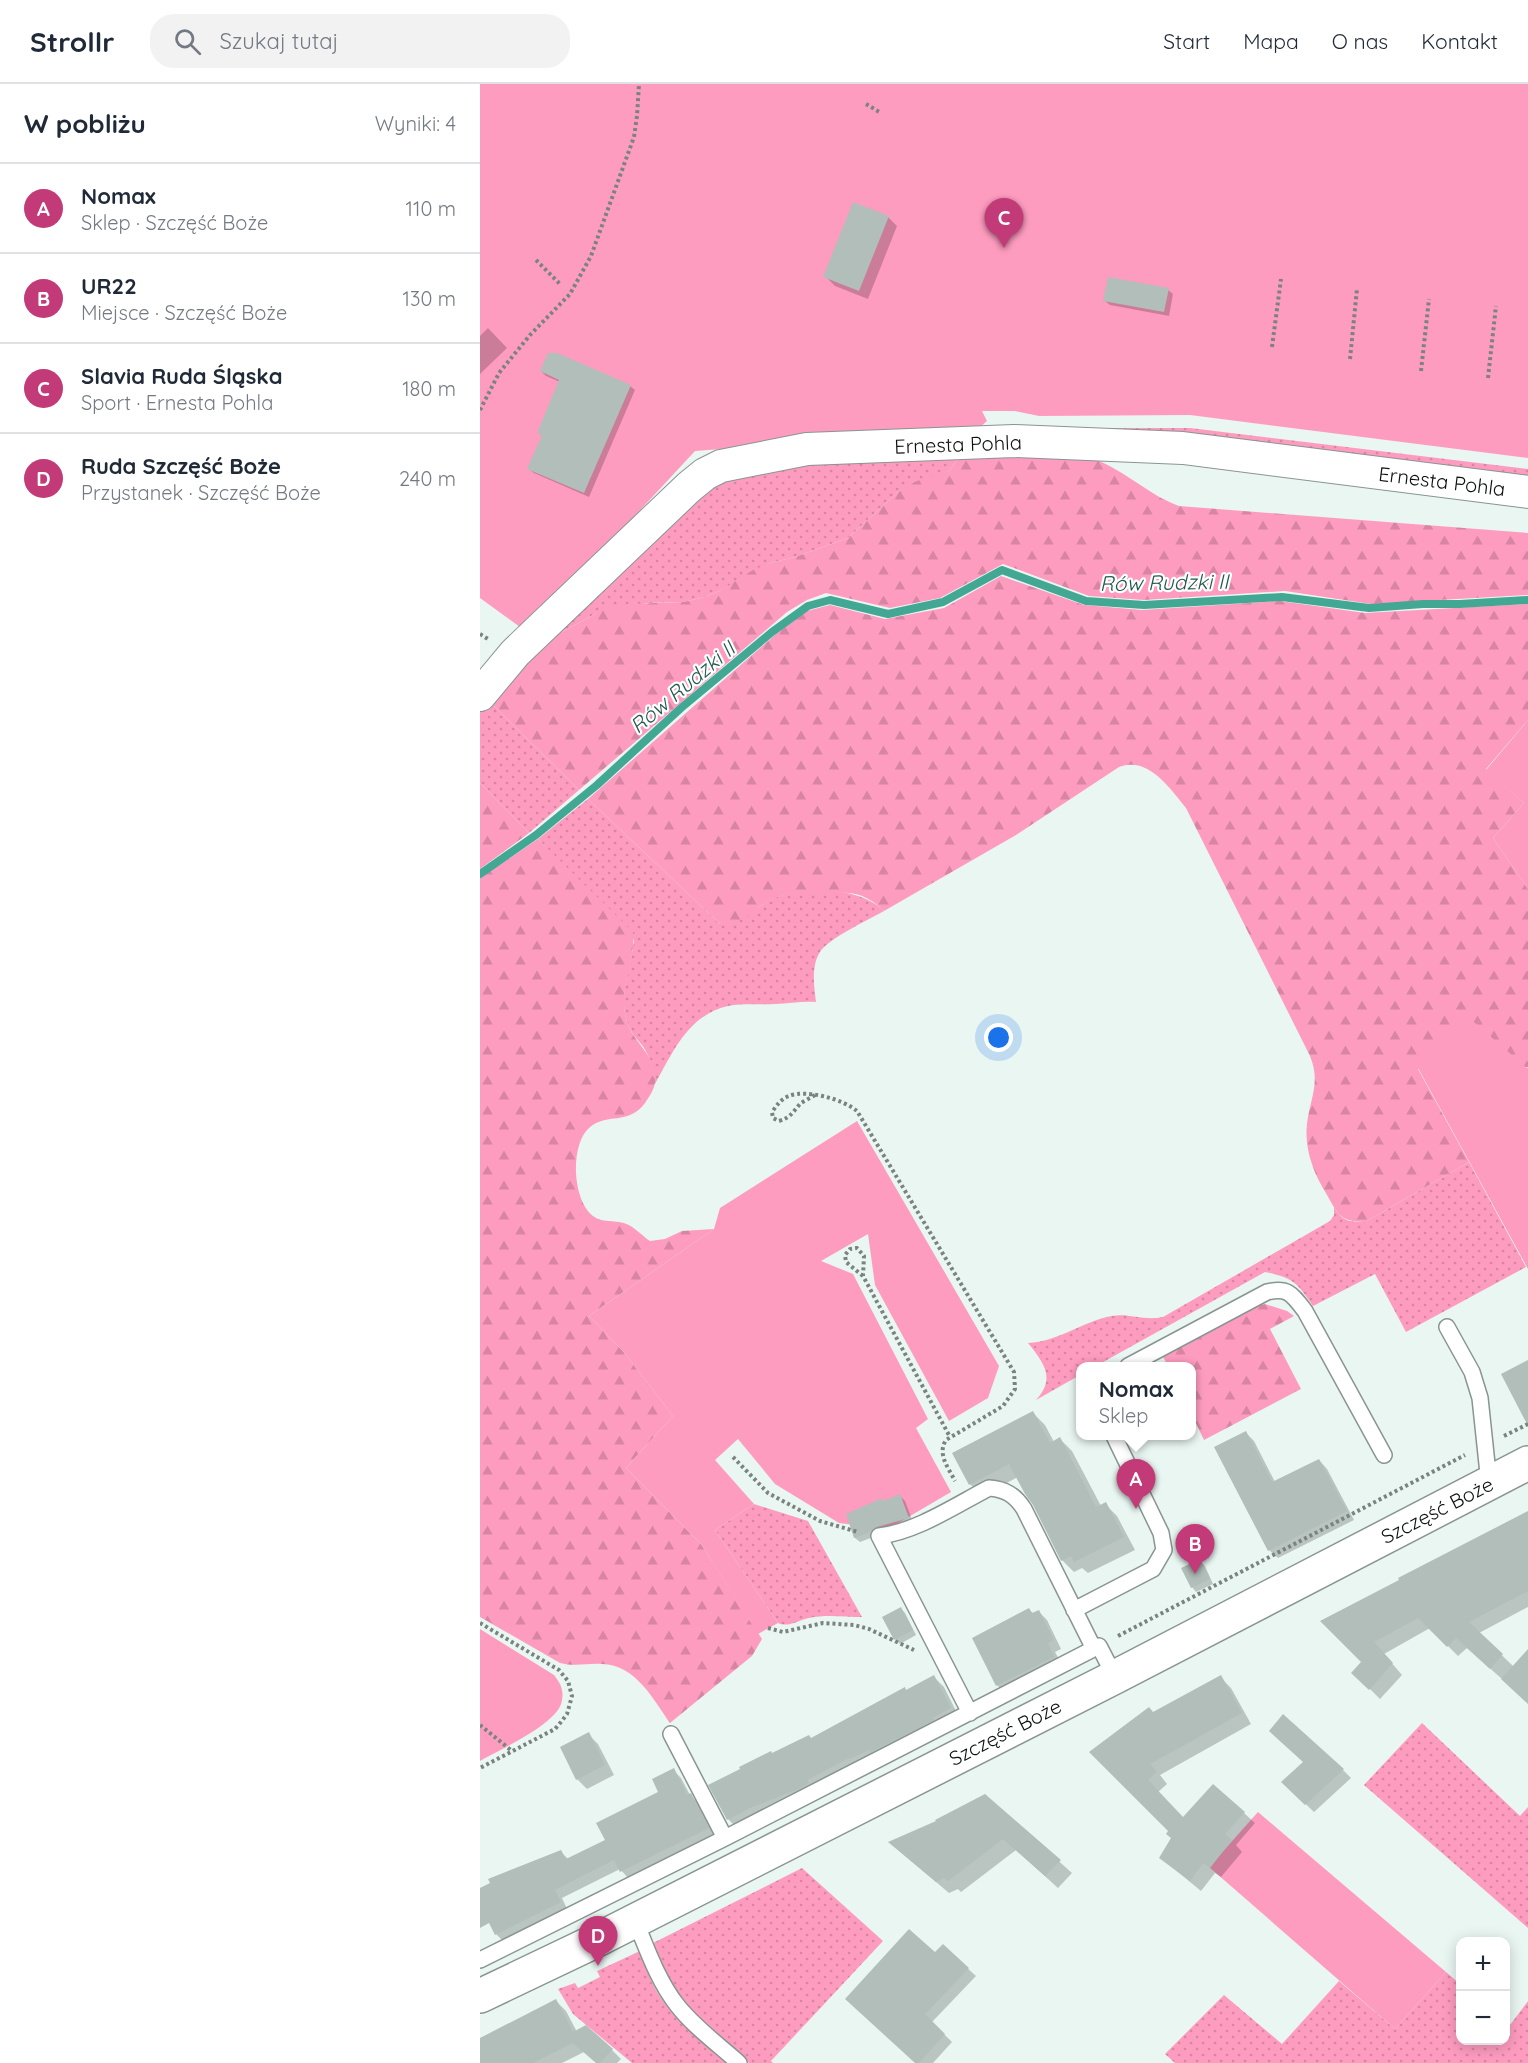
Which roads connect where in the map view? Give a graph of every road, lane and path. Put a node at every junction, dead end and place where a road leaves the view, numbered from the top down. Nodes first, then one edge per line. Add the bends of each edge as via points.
1 (639, 84) edge
2 (866, 104) dead end
3 (881, 113) dead end
4 (536, 260) dead end
5 (1281, 279) dead end
6 (560, 284) dead end
7 (1357, 289) dead end
8 (1429, 299) dead end
9 (1496, 306) dead end
10 (1272, 347) dead end
11 (1350, 359) dead end
12 (1421, 371) dead end
13 (1488, 378) dead end
14 (480, 410) edge
15 (1528, 492) edge
16 (480, 695) edge
17 (814, 1095) junction
18 (863, 1275) junction
19 (1447, 1327) dead end
20 (1135, 1362) edge
21 (1528, 1424) edge
22 (950, 1437) junction
23 (1116, 1440) edge
24 (1484, 1446) junction
25 (1384, 1455) dead end
26 (733, 1457) dead end
27 (1528, 1463) edge
28 (1489, 1484) junction
29 (965, 1500) junction
30 (879, 1536) junction
31 (1074, 1610) junction
32 (480, 1623) edge
33 (768, 1628) dead end
34 (1096, 1648) junction
35 (945, 1664) junction
36 (1115, 1677) junction
37 (970, 1713) junction
38 (480, 1725) edge
39 (671, 1734) dead end
40 (512, 1751) junction
41 (480, 1768) edge
42 (725, 1838) junction
43 (636, 1920) junction
44 (480, 1960) edge
45 (480, 1996) edge
46 (739, 2063) edge

1 - 14 path via 634,137 591,256 570,294 499,373
2 - 3 path
4 - 6 path
5 - 10 path
7 - 11 path
8 - 12 path
9 - 13 path
15 - 16 street, Ernesta Pohla via 1143,445 1014,441 807,449 739,461 705,474 689,486 515,653
17 - 17 path via 788,1096 778,1103 773,1118 779,1121 792,1115
17 - 22 path via 843,1102 857,1111 1014,1372 1015,1389 1003,1406
18 - 18 path via 864,1256 857,1248 850,1249 845,1255 846,1262
18 - 22 path
19 - 24 lane via 1477,1386
20 - 25 lane via 1254,1298 1280,1289 1289,1292 1305,1311
21 - 24 path
22 - 29 path via 941,1453
23 - 31 lane via 1161,1533 1164,1550 1153,1569
24 - 28 lane
24 - 34 path
26 - 30 path via 760,1486 787,1504 820,1521
27 - 28 street, Szczęść Boże
28 - 36 street, Szczęść Boże
29 - 30 lane via 900,1532
29 - 31 lane via 989,1488 1000,1489 1018,1500
30 - 35 lane
31 - 34 lane
32 - 40 path via 559,1670 571,1689 571,1704 555,1729
33 - 35 path via 783,1632 823,1623 854,1625
34 - 36 lane
34 - 37 lane
35 - 37 lane
36 - 43 street, Szczęść Boże
37 - 42 lane
38 - 40 path
39 - 42 lane
40 - 41 path
42 - 44 lane
43 - 45 street, Szczęść Boże
43 - 46 lane via 655,1968 676,2004

